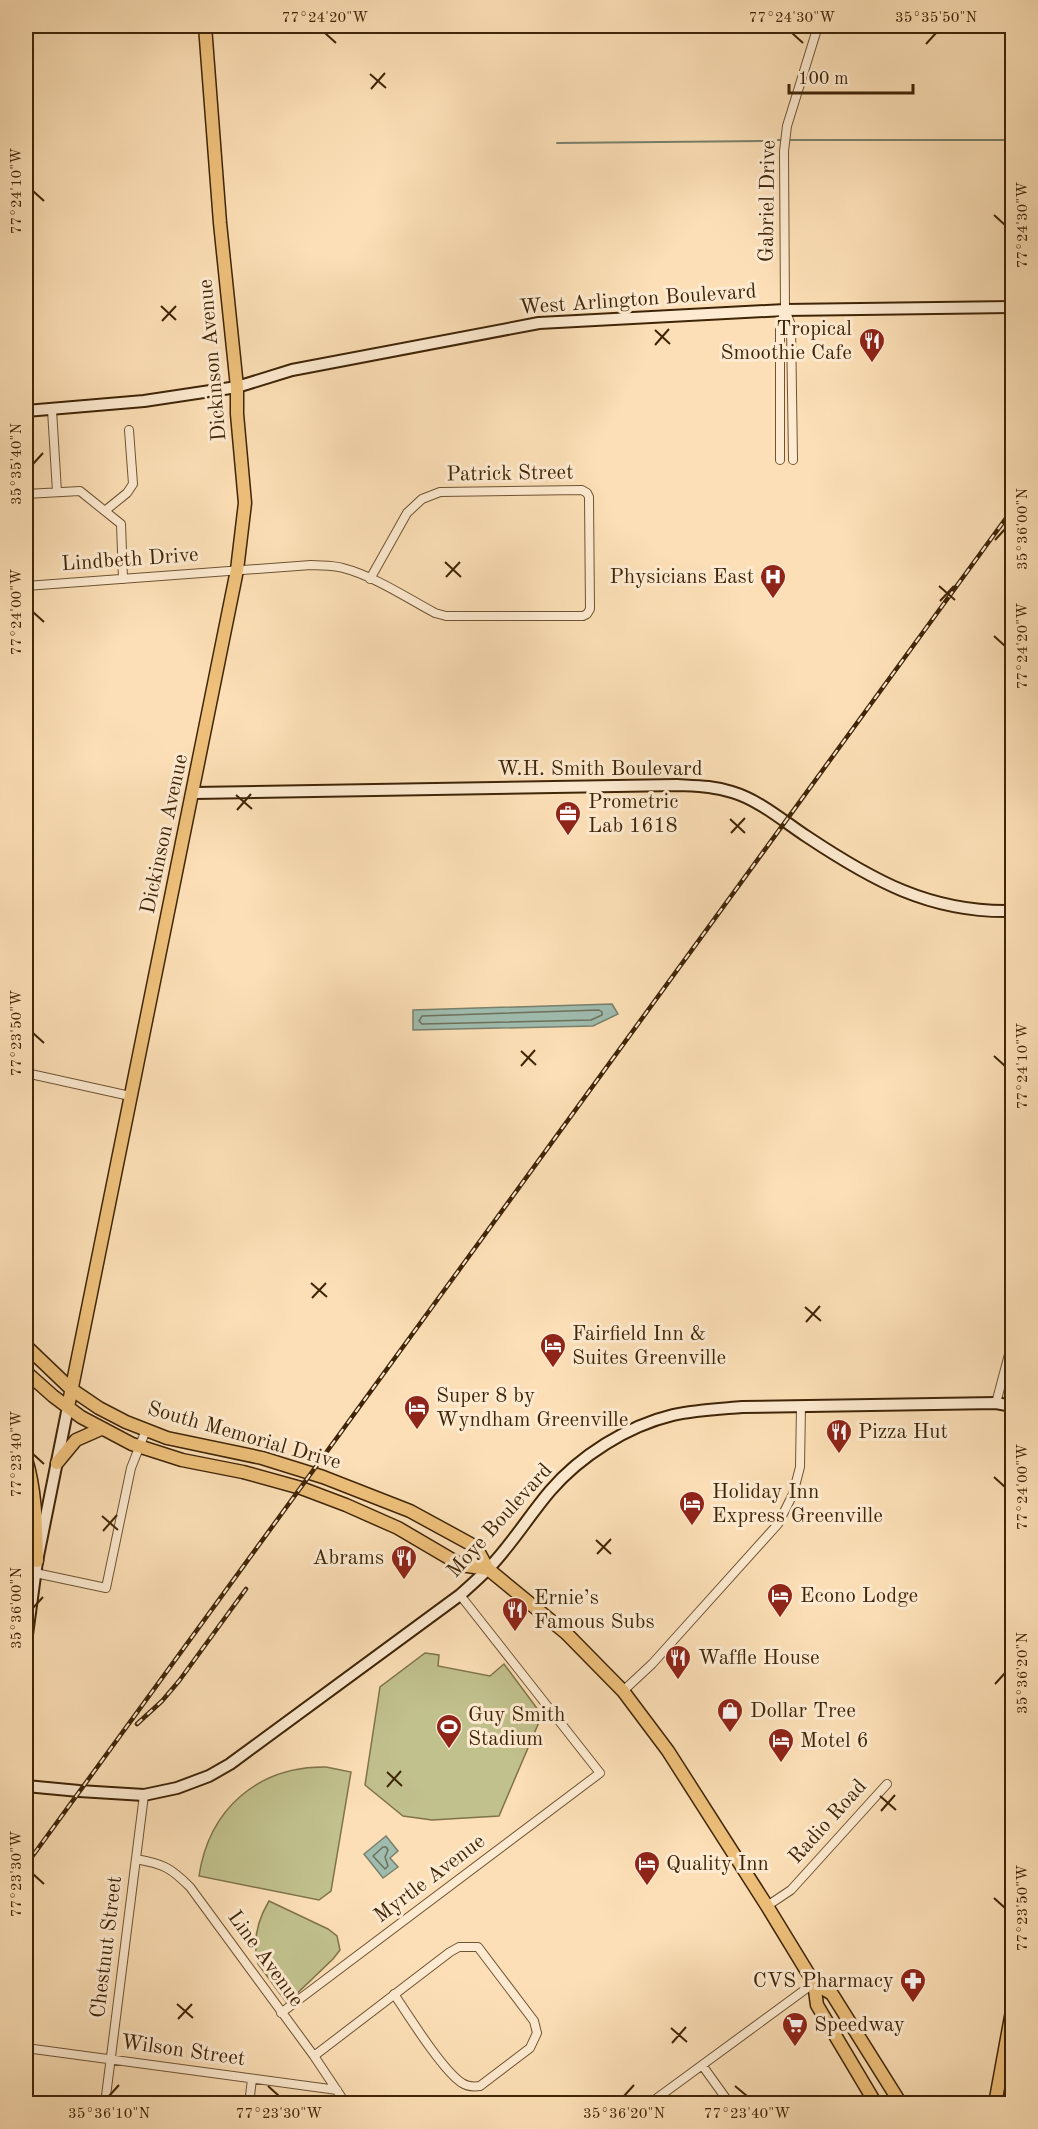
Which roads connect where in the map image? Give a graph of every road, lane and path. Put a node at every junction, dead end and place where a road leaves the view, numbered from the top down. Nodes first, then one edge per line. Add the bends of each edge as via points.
1 (206, 26) edge
2 (818, 26) edge
3 (1012, 307) edge
4 (785, 310) junction
5 (237, 387) junction
6 (52, 410) junction
7 (26, 411) edge
8 (129, 430) dead end
9 (780, 460) dead end
10 (792, 460) dead end
11 (57, 492) junction
12 (26, 495) edge
13 (106, 510) junction
14 (237, 570) junction
15 (123, 579) junction
16 (370, 579) junction
17 (26, 586) edge
18 (587, 614) joint
19 (194, 793) junction
20 (1012, 911) edge
21 (26, 1073) edge
22 (130, 1096) junction
23 (1012, 1343) edge
24 (26, 1346) edge
25 (26, 1372) edge
26 (71, 1389) junction
27 (996, 1403) junction
28 (801, 1406) junction
29 (1012, 1406) edge
30 (68, 1407) junction
31 (101, 1429) junction
32 (146, 1430) junction
33 (140, 1447) junction
34 (26, 1459) edge
35 (57, 1463) junction
36 (33, 1568) edge
37 (488, 1569) junction
38 (460, 1595) junction
39 (26, 1642) edge
40 (623, 1691) junction
41 (887, 1784) dead end
42 (26, 1785) edge
43 (144, 1795) junction
44 (136, 1859) junction
45 (767, 1906) junction
46 (814, 1983) junction
47 (394, 1994) junction
48 (1012, 2011) edge
49 (281, 2013) junction
50 (26, 2048) edge
51 (314, 2056) junction
52 (111, 2060) junction
53 (702, 2065) junction
54 (252, 2079) junction
55 (337, 2090) junction
56 (1012, 2097) edge
57 (105, 2103) edge
58 (249, 2103) edge
59 (346, 2103) edge
60 (649, 2103) edge
61 (730, 2103) edge
62 (876, 2103) edge
63 (901, 2103) edge
64 (995, 2103) edge
65 (1011, 2103) edge

1 - 5 main road, Dickinson Avenue
2 - 4 street, Gabriel Drive via 787,126 784,151
3 - 4 main road, West Arlington Boulevard
4 - 5 main road, West Arlington Boulevard via 539,322 292,370
4 - 9 street via 780,327
4 - 10 street via 791,325
5 - 6 main road, West Arlington Boulevard
5 - 14 main road, Dickinson Avenue via 245,503
6 - 7 main road, West Arlington Boulevard
6 - 11 street
8 - 13 street via 133,484
11 - 12 street
11 - 13 street via 80,491
13 - 15 street via 121,524
14 - 15 street, Lindbeth Drive
14 - 16 street, Lindbeth Drive via 332,566
14 - 19 main road, Dickinson Avenue
15 - 17 street, Lindbeth Drive
16 - 18 street, Lindbeth Drive via 446,616
16 - 18 street, Patrick Street via 406,513 430,495 582,490 589,497
19 - 20 main road, W.H. Smith Boulevard via 677,785 717,788 747,797 847,863 912,895 966,908
19 - 22 main road, Dickinson Avenue
21 - 22 street
22 - 26 main road, Dickinson Avenue
23 - 27 street
24 - 26 main road, South Memorial Drive
25 - 30 main road, South Memorial Drive
26 - 30 main road, Dickinson Avenue
26 - 32 main road, South Memorial Drive via 113,1416
27 - 28 main road, Moye Boulevard
27 - 29 main road, Moye Boulevard
28 - 37 main road, Moye Boulevard via 702,1410 671,1416 618,1437 584,1459 550,1491
28 - 40 street via 800,1467 778,1524
30 - 31 main road, South Memorial Drive
30 - 35 main road, Dickinson Avenue
31 - 33 main road, South Memorial Drive
31 - 35 main road via 76,1440
32 - 33 street
32 - 37 main road, South Memorial Drive via 181,1442 286,1465 387,1501 476,1548
33 - 36 street via 129,1476 106,1588
33 - 37 main road, South Memorial Drive via 301,1488 398,1528 461,1564
34 - 36 main road via 36,1518
35 - 36 main road, Dickinson Avenue
36 - 39 main road, Dickinson Avenue
37 - 38 main road, Moye Boulevard
37 - 40 main road, South Memorial Drive via 566,1633
38 - 43 main road, Moye Boulevard via 230,1764 177,1788
38 - 49 street, Myrtle Avenue via 600,1773
40 - 45 main road, South Memorial Drive via 676,1762
41 - 45 street, Radio Road via 791,1890
42 - 43 main road, Moye Boulevard
43 - 44 street, Chestnut Street
44 - 49 street, Line Avenue via 160,1864 190,1887
44 - 52 street, Chestnut Street
45 - 46 main road, South Memorial Drive
46 - 53 street
46 - 62 main road, South Memorial Drive via 818,2005
46 - 63 main road, South Memorial Drive via 832,1994
47 - 47 street via 450,1952 459,1947 478,1947 534,2020 537,2033 530,2048 480,2086 473,2087 452,2075
47 - 51 street
48 - 64 main road
49 - 51 street, Line Avenue
50 - 52 street, Wilson Street
51 - 55 street, Line Avenue
52 - 54 street, Wilson Street
52 - 57 street, Chestnut Street
53 - 60 street
53 - 61 street
54 - 55 street, Wilson Street
54 - 58 street
55 - 59 street, Line Avenue
56 - 65 main road

